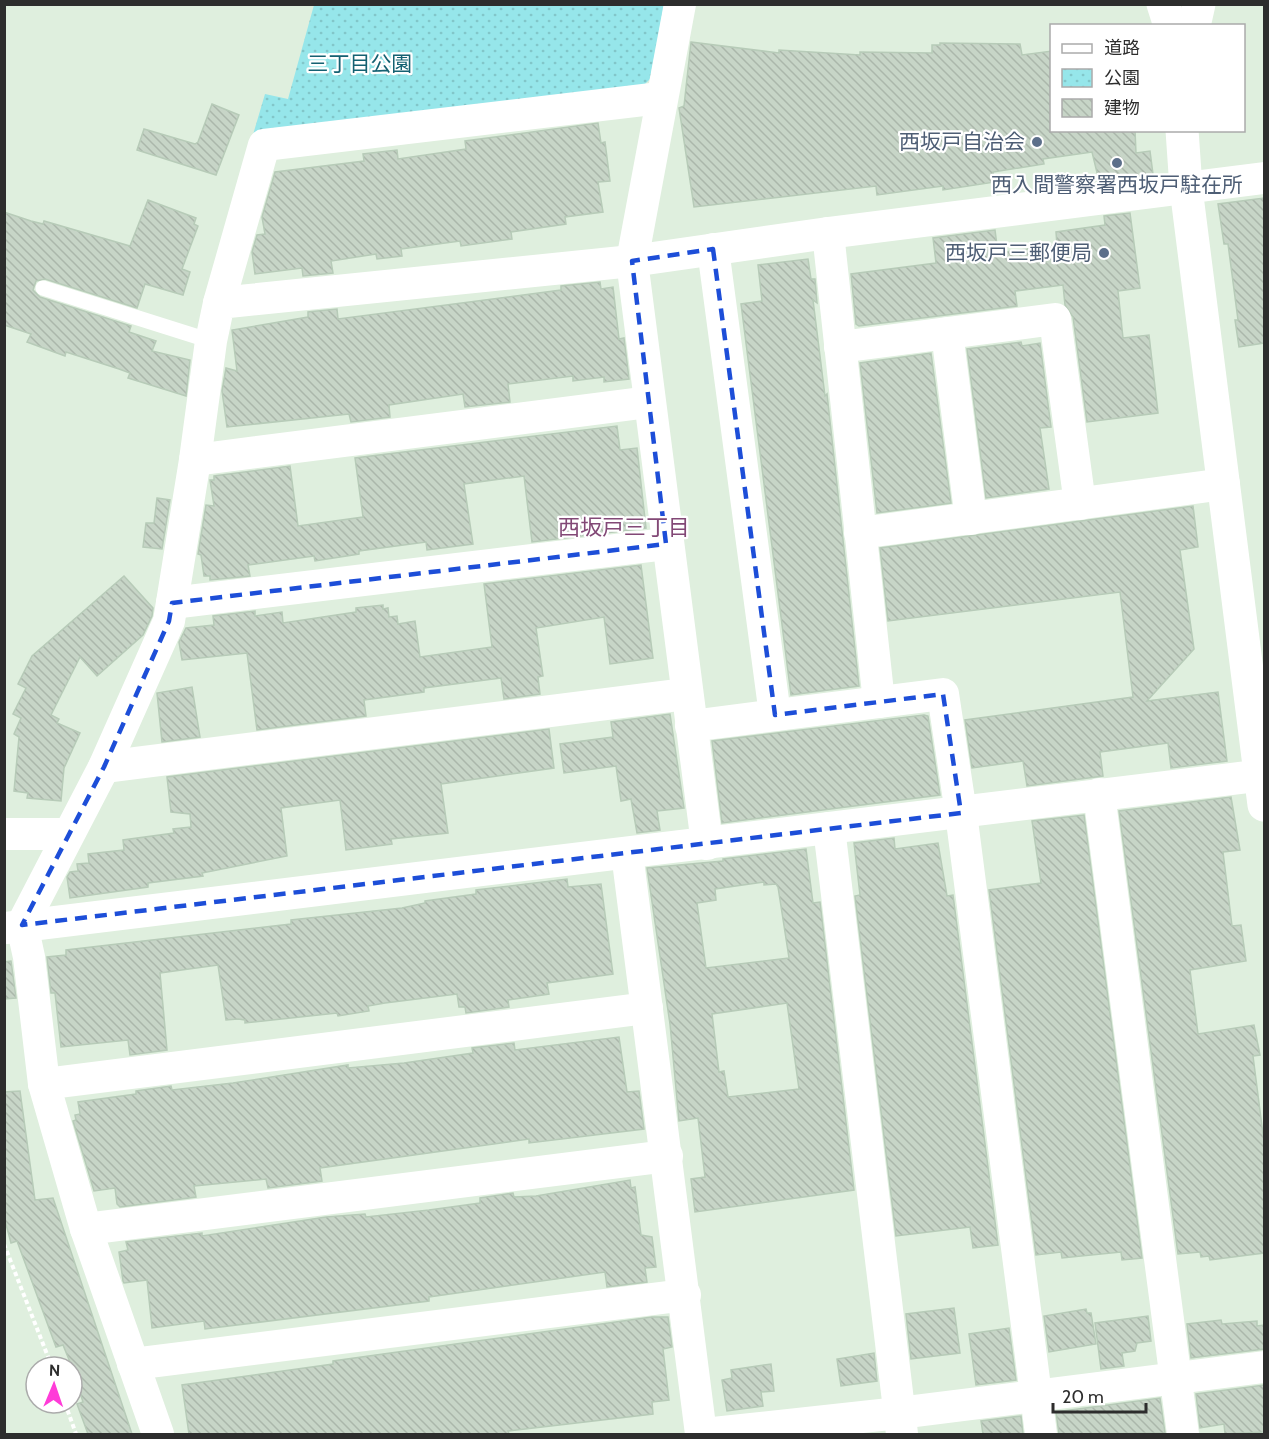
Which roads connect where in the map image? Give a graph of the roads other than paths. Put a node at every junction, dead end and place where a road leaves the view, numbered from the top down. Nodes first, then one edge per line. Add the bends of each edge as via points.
1 (680, 4) edge
2 (1163, 4) edge
3 (1199, 4) edge
4 (1169, 24) edge
5 (1194, 24) edge
6 (660, 98) junction
7 (1182, 132) edge
8 (1264, 178) edge
9 (1186, 188) junction
10 (828, 233) junction
11 (713, 249) junction
12 (632, 261) junction
13 (43, 288) dead end
14 (219, 303) junction
15 (947, 333) junction
16 (211, 341) junction
17 (840, 347) junction
18 (649, 402) junction
19 (195, 460) junction
20 (1224, 484) junction
21 (1080, 504) junction
22 (971, 519) junction
23 (860, 533) junction
24 (666, 544) junction
25 (172, 603) junction
26 (686, 694) junction
27 (879, 702) junction
28 (775, 715) junction
29 (691, 726) junction
30 (104, 767) junction
31 (1263, 785) edge
32 (1099, 794) junction
33 (961, 813) junction
34 (829, 828) junction
35 (4, 834) edge
36 (68, 834) junction
37 (707, 844) junction
38 (627, 853) junction
39 (13, 927) edge
40 (647, 1008) junction
41 (44, 1084) junction
42 (667, 1156) junction
43 (86, 1229) junction
44 (685, 1295) junction
45 (134, 1364) junction
46 (1264, 1367) edge
47 (1175, 1379) junction
48 (1036, 1396) junction
49 (900, 1424) edge
50 (158, 1434) edge
51 (702, 1434) edge
52 (1041, 1434) edge
53 (1183, 1434) edge

1 - 6 street
2 - 4 street
3 - 5 street
6 - 12 street
6 - 14 street via 264,145
7 - 9 street
8 - 9 street
9 - 10 street
9 - 20 street
10 - 11 street
10 - 17 street
11 - 12 street
11 - 28 street
12 - 14 street
12 - 18 street
13 - 16 lane
14 - 16 street
15 - 17 street
15 - 21 street via 1055,319
15 - 22 street
16 - 19 street
17 - 23 street
18 - 19 street
18 - 24 street
19 - 25 street
20 - 21 street
20 - 31 street
21 - 22 street
22 - 23 street
23 - 27 street
24 - 25 street
24 - 26 street
25 - 30 street via 169,621
26 - 29 street
26 - 30 street
27 - 28 street
27 - 33 street via 943,694
28 - 29 street
29 - 37 street
30 - 36 street
31 - 32 street
32 - 33 street
32 - 47 street
33 - 34 street
33 - 48 street
34 - 37 street
34 - 49 street
35 - 36 street
36 - 39 street
37 - 38 street
38 - 39 street
38 - 40 street
39 - 41 street via 29,957
40 - 41 street
40 - 42 street
41 - 43 street
42 - 43 street
42 - 44 street
43 - 45 street
44 - 45 street
44 - 51 street
45 - 50 street
46 - 47 street
47 - 48 street
47 - 53 street
48 - 49 street
48 - 52 street
49 - 51 street

